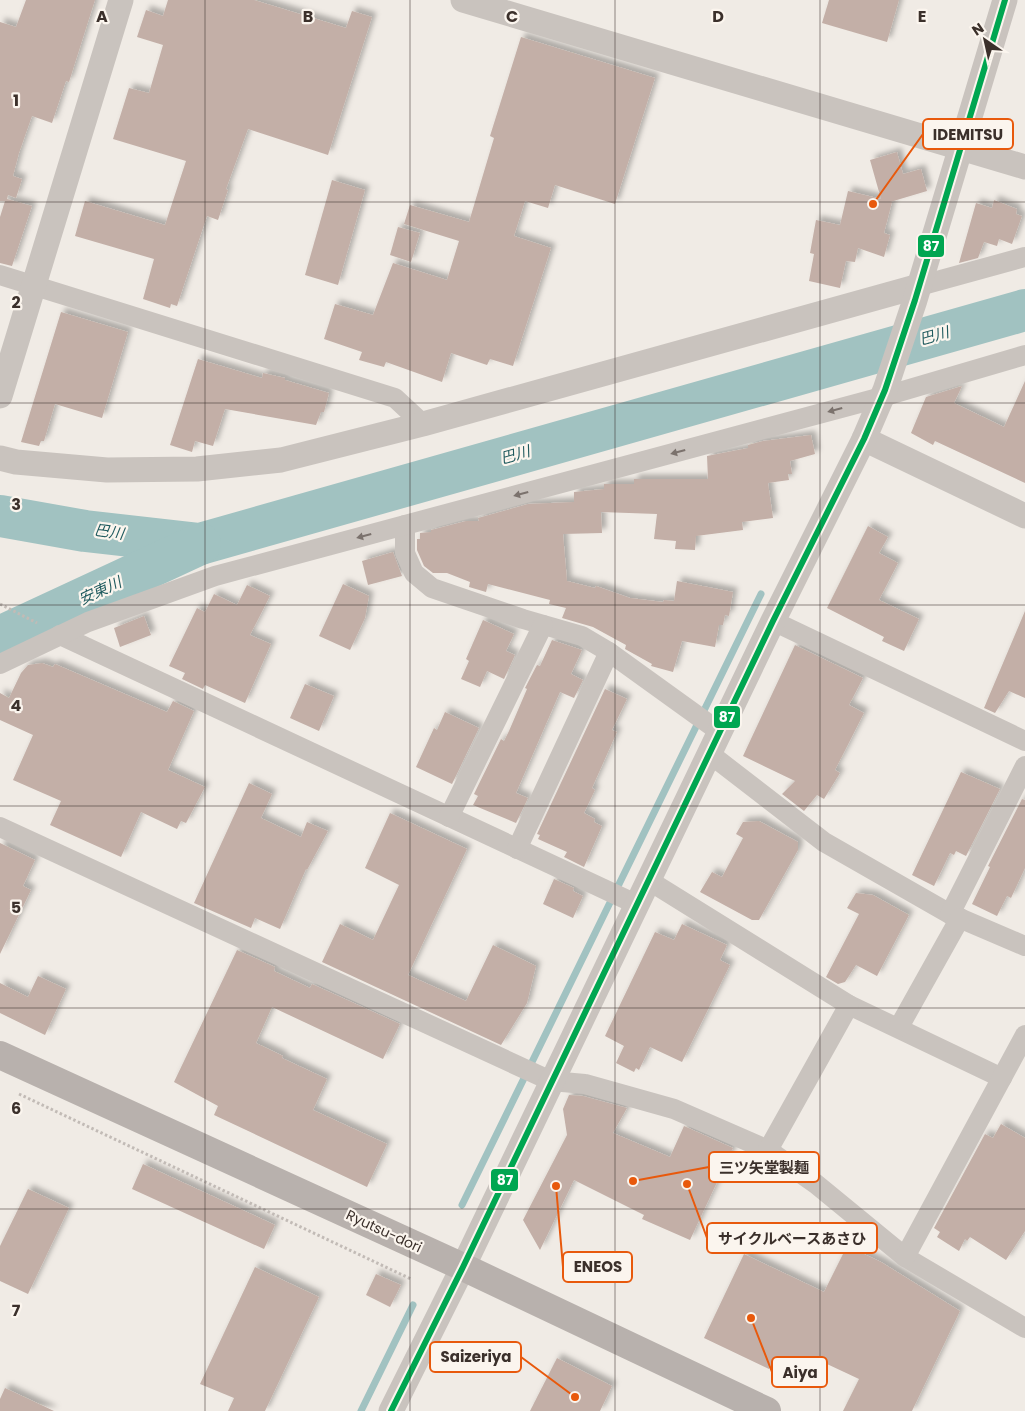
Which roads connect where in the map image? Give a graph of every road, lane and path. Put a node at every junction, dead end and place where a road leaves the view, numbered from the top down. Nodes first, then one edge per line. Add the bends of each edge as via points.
1 (121, 0) edge
2 (462, 0) edge
3 (1005, 0) edge
4 (959, 149) junction
5 (1025, 168) edge
6 (1025, 257) edge
7 (0, 275) edge
8 (34, 286) junction
9 (917, 293) junction
10 (1025, 355) edge
11 (884, 393) junction
12 (0, 396) edge
13 (423, 424) junction
14 (864, 440) junction
15 (0, 458) edge
16 (1025, 516) edge
17 (405, 525) junction
18 (2, 605) edge
19 (773, 621) junction
20 (543, 625) junction
21 (60, 635) junction
22 (609, 652) junction
23 (0, 664) edge
24 (1025, 741) edge
25 (715, 743) junction
26 (1025, 766) edge
27 (449, 817) junction
28 (0, 827) edge
29 (517, 849) junction
30 (648, 880) junction
31 (636, 904) junction
32 (955, 916) junction
33 (1025, 946) edge
34 (849, 1005) junction
35 (899, 1027) junction
36 (1025, 1035) edge
37 (0, 1055) edge
38 (1002, 1078) junction
39 (551, 1081) junction
40 (18, 1094) dead end
41 (768, 1150) junction
42 (905, 1257) junction
43 (463, 1267) junction
44 (411, 1279) dead end
45 (1025, 1328) edge
46 (391, 1411) edge
47 (767, 1411) edge

1 - 8 street
2 - 4 street
3 - 4 street
4 - 5 street
4 - 9 street
6 - 9 street
7 - 8 street
8 - 12 street
8 - 13 street via 395,398
9 - 11 street
9 - 13 street
10 - 11 street
11 - 14 street
11 -> 17 street
13 - 15 street via 281,460 197,468 107,470
14 - 16 street
14 - 19 street
17 - 20 street via 405,553 414,574 432,588
17 -> 21 street via 216,576
18 - 21 path
19 - 24 street
19 - 25 street
20 - 22 street via 582,636
20 - 27 street
21 - 23 street
21 - 27 street
22 - 25 street
22 - 29 street
25 - 30 street
25 - 32 street via 824,842
26 - 32 street
27 - 29 street
28 - 39 street
29 - 31 street
30 - 31 street
30 - 34 street
31 - 39 street
32 - 33 street
32 - 35 street
34 - 35 street
34 - 41 street
35 - 38 street
36 - 38 street
37 - 43 main road, Ryutsu-dori
38 - 42 street
39 - 41 street via 585,1084 674,1109
39 - 43 street
40 - 44 path
41 - 42 street via 816,1184
42 - 45 street
43 - 46 street
43 - 47 main road, Ryutsu-dori

